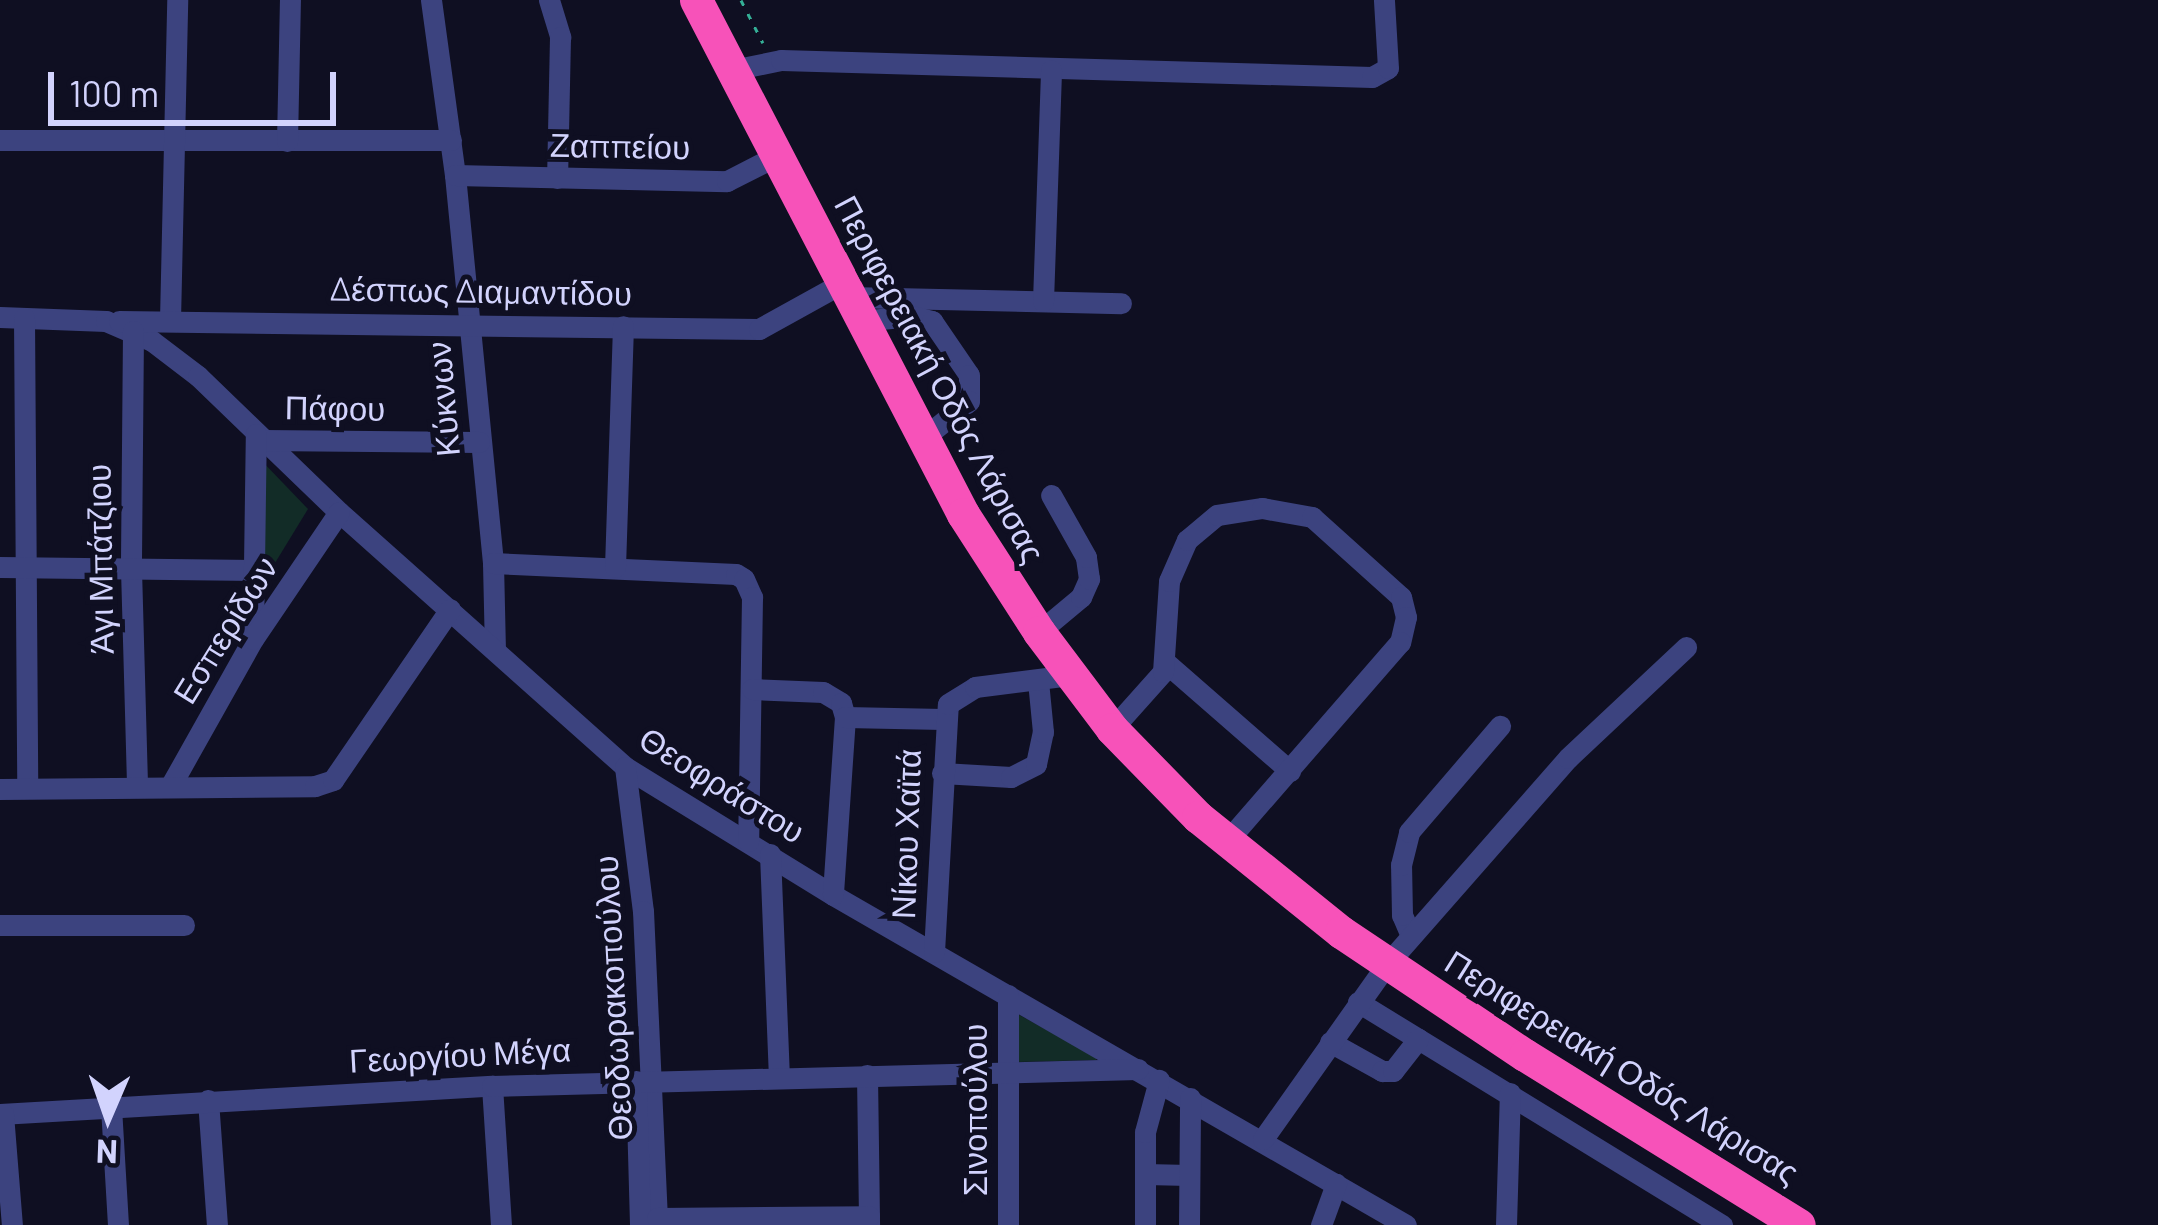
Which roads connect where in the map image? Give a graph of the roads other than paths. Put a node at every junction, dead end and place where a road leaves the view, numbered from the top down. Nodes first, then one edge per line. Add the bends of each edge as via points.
1 (177, 0) edge
2 (290, 0) edge
3 (431, 0) edge
4 (549, 0) edge
5 (696, 0) edge
6 (1384, 0) edge
7 (732, 70) junction
8 (1051, 70) junction
9 (0, 140) edge
10 (174, 140) junction
11 (451, 140) junction
12 (287, 141) junction
13 (776, 155) junction
14 (455, 176) junction
15 (557, 178) junction
16 (850, 301) junction
17 (1042, 301) junction
18 (1121, 304) dead end
19 (0, 317) edge
20 (24, 318) junction
21 (170, 320) junction
22 (106, 321) junction
23 (470, 322) junction
24 (623, 326) junction
25 (133, 331) junction
26 (259, 437) junction
27 (922, 439) junction
28 (478, 442) junction
29 (1052, 494) dead end
30 (339, 512) junction
31 (493, 563) junction
32 (0, 567) edge
33 (26, 567) junction
34 (615, 567) junction
35 (131, 568) junction
36 (254, 570) junction
37 (449, 609) junction
38 (1039, 632) junction
39 (254, 639) junction
40 (1686, 647) dead end
41 (495, 650) junction
42 (1165, 662) junction
43 (1054, 678) junction
44 (752, 689) junction
45 (845, 717) junction
46 (943, 719) junction
47 (1500, 726) dead end
48 (1112, 729) junction
49 (625, 767) junction
50 (1290, 771) junction
51 (942, 773) junction
52 (171, 784) junction
53 (137, 786) junction
54 (27, 788) junction
55 (0, 789) edge
56 (748, 841) junction
57 (1227, 841) junction
58 (770, 854) junction
59 (833, 895) junction
60 (0, 925) edge
61 (184, 925) dead end
62 (1412, 936) junction
63 (934, 952) junction
64 (1387, 964) junction
65 (1008, 995) junction
66 (1358, 1002) junction
67 (1418, 1039) junction
68 (1330, 1042) junction
69 (1008, 1073) junction
70 (867, 1075) junction
71 (1149, 1075) junction
72 (779, 1077) junction
73 (645, 1081) junction
74 (492, 1086) junction
75 (1510, 1094) junction
76 (1190, 1098) junction
77 (208, 1100) junction
78 (111, 1107) junction
79 (1, 1114) edge
80 (1263, 1139) junction
81 (1145, 1174) junction
82 (1190, 1175) junction
83 (1336, 1184) junction
84 (869, 1220) edge
85 (797, 1221) edge
86 (651, 1223) edge
87 (12, 1225) edge
88 (118, 1225) edge
89 (217, 1225) edge
90 (499, 1225) edge
91 (1008, 1225) edge
92 (1145, 1225) edge
93 (1189, 1225) edge
94 (1322, 1225) edge
95 (1406, 1225) edge
96 (1506, 1225) edge
97 (1722, 1225) edge
98 (1799, 1225) edge

1 - 10 street
2 - 12 street
3 - 11 street, Κύκνων
4 - 15 street via 560,38
5 - 7 highway, Περιφερειακή Οδός Λάρισας
6 - 8 street via 1388,68 1372,77
7 - 8 street via 771,61
7 - 13 highway, Περιφερειακή Οδός Λάρισας
8 - 17 street
9 - 10 street
10 - 12 street
10 - 21 street
11 - 12 street
11 - 14 street, Κύκνων
13 - 15 street, Ζαππείου via 727,181
13 - 16 highway, Περιφερειακή Οδός Λάρισας
14 - 15 street, Ζαππείου
14 - 23 street, Κύκνων
16 - 17 street
16 - 24 street, Δέσπως Διαμαντίδου via 770,327
16 - 27 highway, Περιφερειακή Οδός Λάρισας
16 - 27 street via 932,322 969,375 969,400
17 - 18 street
19 - 20 street, Θεοφράστου
20 - 22 street, Θεοφράστου
20 - 33 street
21 - 22 street, Δέσπως Διαμαντίδου
21 - 23 street, Δέσπως Διαμαντίδου
22 - 25 street, Θεοφράστου
23 - 24 street, Δέσπως Διαμαντίδου
23 - 28 street, Κύκνων
24 - 34 street
25 - 26 street, Θεοφράστου via 184,364
25 - 35 street, Άγι Μπάτζιου
26 - 28 street, Πάφου
26 - 30 street, Θεοφράστου
26 - 36 street
27 - 38 highway, Περιφερειακή Οδός Λάρισας
28 - 31 street, Κύκνων
29 - 38 street via 1090,579
30 - 37 street, Θεοφράστου
30 - 39 street, Εσπερίδων
31 - 34 street
31 - 41 street, Κύκνων
32 - 33 street
33 - 35 street
33 - 54 street
34 - 44 street via 736,574 752,597
35 - 36 street
35 - 53 street, Άγι Μπάτζιου
36 - 39 street
37 - 41 street, Θεοφράστου
37 - 52 street via 333,780
38 - 43 highway, Περιφερειακή Οδός Λάρισας
39 - 52 street, Εσπερίδων
40 - 62 street via 1549,778
41 - 49 street, Θεοφράστου
42 - 48 street via 1158,681
42 - 50 street
42 - 50 street via 1169,581 1186,540 1217,515 1262,508 1312,518 1401,597 1406,617 1400,642
43 - 46 street, Νίκου Χαϊτά via 957,694
43 - 48 highway, Περιφερειακή Οδός Λάρισας
43 - 51 street via 1036,764 1011,777
44 - 45 street via 833,695
44 - 56 street
45 - 46 street
45 - 59 street
46 - 51 street, Νίκου Χαϊτά
47 - 62 street via 1409,832 1402,915
48 - 57 highway, Περιφερειακή Οδός Λάρισας
49 - 56 street, Θεοφράστου
49 - 73 street, Θεοδωρακοπούλου via 643,911
50 - 57 street
51 - 63 street, Νίκου Χαϊτά
52 - 53 street
53 - 54 street
54 - 55 street
56 - 58 street, Θεοφράστου
57 - 64 highway, Περιφερειακή Οδός Λάρισας
58 - 59 street, Θεοφράστου
58 - 72 street
59 - 63 street, Θεοφράστου
60 - 61 street
62 - 64 street
63 - 65 street, Θεοφράστου
64 - 66 street
64 - 98 highway, Περιφερειακή Οδός Λάρισας
65 - 69 street, Σινοπούλου
65 - 71 street, Θεοφράστου
66 - 67 street
66 - 68 street
67 - 68 street via 1393,1071
67 - 75 street
68 - 80 street
69 - 70 street, Γεωργίου Μέγα
69 - 71 street, Γεωργίου Μέγα
69 - 91 street, Σινοπούλου
70 - 72 street, Γεωργίου Μέγα
70 - 84 street
71 - 76 street, Θεοφράστου
71 - 81 street
72 - 73 street, Γεωργίου Μέγα
73 - 74 street, Γεωργίου Μέγα
73 - 86 street, Θεοδωρακοπούλου
74 - 77 street, Γεωργίου Μέγα
74 - 90 street
75 - 96 street
75 - 97 street
76 - 80 street, Θεοφράστου
76 - 82 street
77 - 78 street, Γεωργίου Μέγα
77 - 89 street
78 - 79 street, Γεωργίου Μέγα
78 - 88 street
79 - 87 street
80 - 83 street, Θεοφράστου
81 - 82 street
81 - 92 street
82 - 93 street
83 - 94 street
83 - 95 street, Θεοφράστου
84 - 85 street
85 - 86 street

